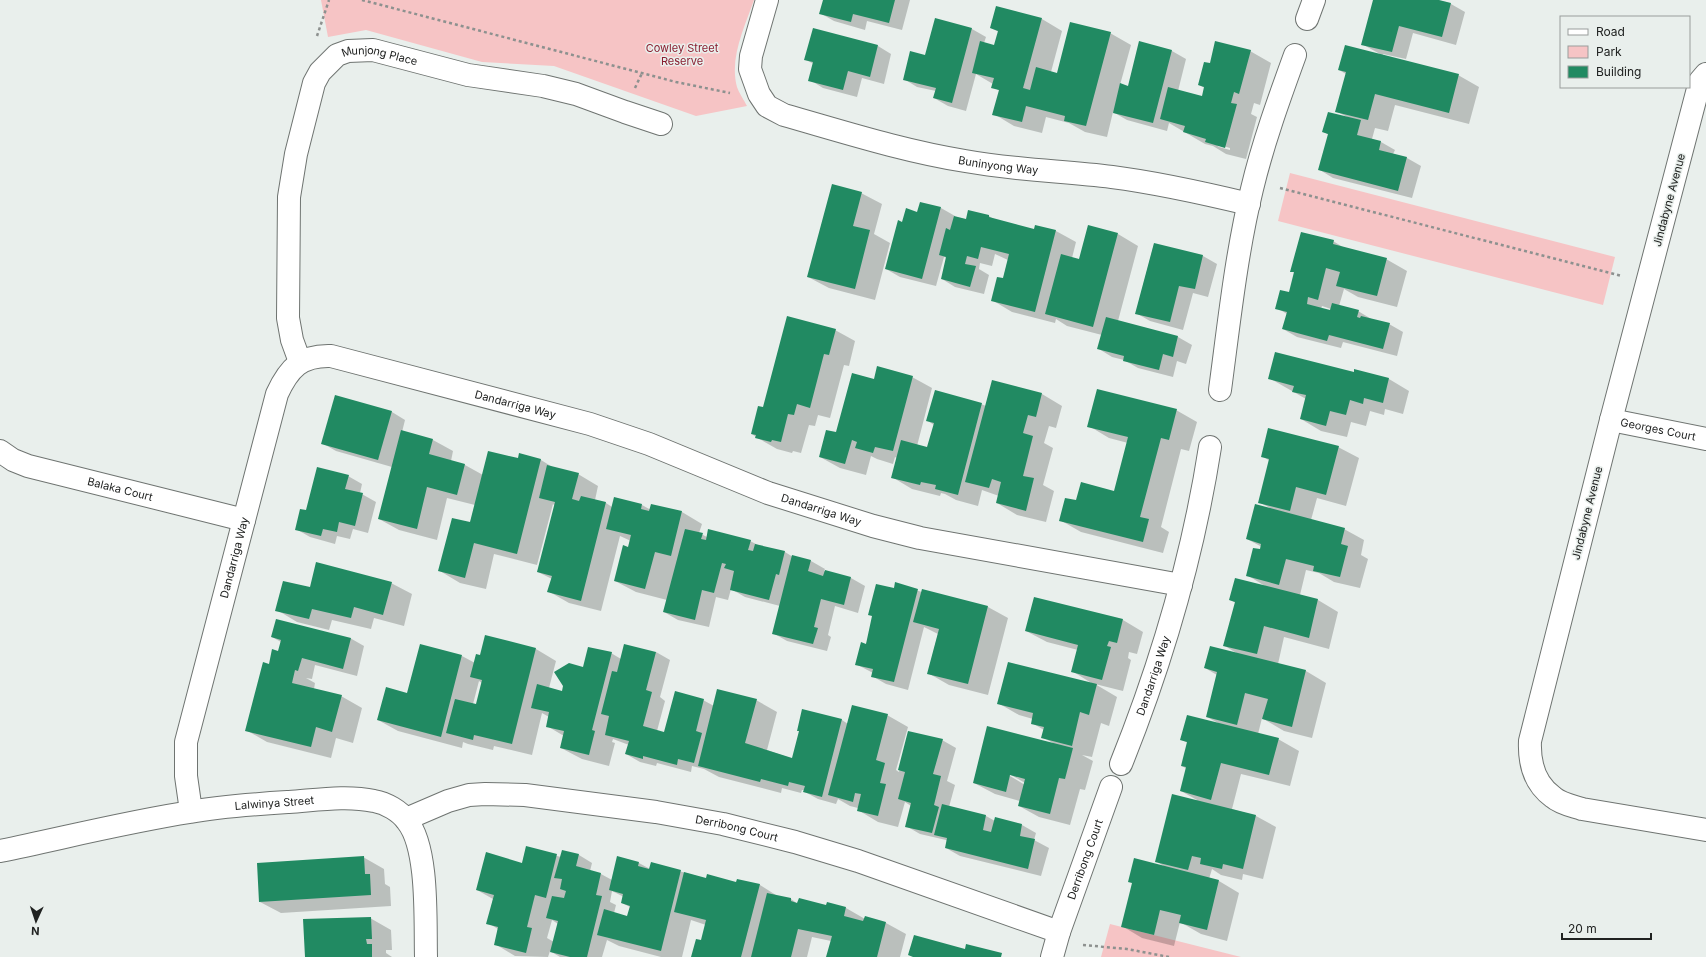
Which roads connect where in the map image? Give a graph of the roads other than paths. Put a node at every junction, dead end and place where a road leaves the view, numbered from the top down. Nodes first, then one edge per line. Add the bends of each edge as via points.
1 (767, 0) edge
2 (1295, 56) dead end
3 (1706, 74) edge
4 (661, 124) dead end
5 (1250, 196) junction
6 (300, 362) junction
7 (1220, 390) dead end
8 (1611, 420) junction
9 (1706, 438) edge
10 (1210, 447) dead end
11 (0, 451) edge
12 (244, 520) junction
13 (1181, 585) junction
14 (1121, 764) dead end
15 (1111, 787) dead end
16 (191, 811) junction
17 (406, 819) junction
18 (1706, 830) edge
19 (0, 852) edge
20 (1055, 944) edge
21 (426, 957) edge

1 - 5 street, Buninyong Way via 750,68 753,82 767,106 784,115 905,150 966,162 1024,170 1113,177
2 - 5 street via 1265,141
3 - 8 street, Jindabyne Avenue via 1700,81
4 - 6 street, Munjong Place via 576,94 543,86 468,74 373,50 348,51 337,55 320,72 314,83 291,178 288,318
5 - 7 street
6 - 12 street, Dandarriga Way via 284,380 277,394
6 - 13 street, Dandarriga Way via 317,355 331,356 590,424 648,444 768,493 920,538
8 - 9 street, Georges Court
8 - 18 street, Jindabyne Avenue via 1530,741 1532,769 1541,785 1553,798 1565,804
10 - 13 street, Dandarriga Way via 1204,488
11 - 12 street, Balaka Court via 28,466
12 - 16 street, Dandarriga Way via 186,742 186,776
13 - 14 street, Dandarriga Way via 1158,666
15 - 20 street, Derribong Court
16 - 17 street, Lalwinya Street via 269,803 356,799 386,805
16 - 19 street, Lalwinya Street
17 - 20 street, Derribong Court via 448,801 485,794 525,795 656,812 723,824 795,842 917,881
17 - 21 street, Lalwinya Street via 418,843 423,871

